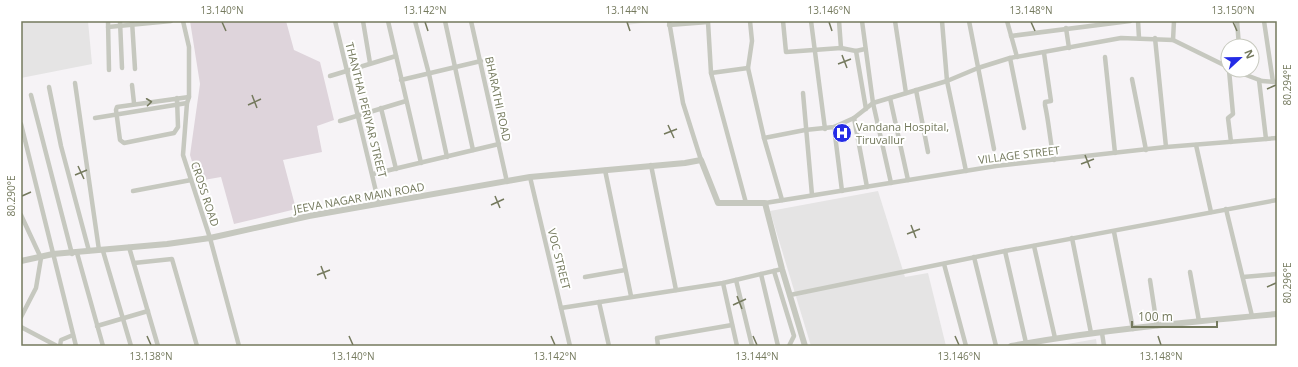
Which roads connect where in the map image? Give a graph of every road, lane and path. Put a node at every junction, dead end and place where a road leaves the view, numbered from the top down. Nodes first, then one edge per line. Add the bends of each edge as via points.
1 (108, 21) edge
2 (171, 21) edge
3 (183, 21) edge
4 (335, 21) edge
5 (363, 21) edge
6 (388, 21) edge
7 (415, 21) edge
8 (445, 21) edge
9 (471, 21) edge
10 (750, 21) edge
11 (783, 21) edge
12 (811, 21) edge
13 (838, 21) edge
14 (862, 21) edge
15 (895, 21) edge
16 (942, 21) edge
17 (969, 21) edge
18 (1007, 21) edge
19 (1130, 21) edge
20 (1138, 21) edge
21 (1174, 21) edge
22 (1237, 21) edge
23 (1264, 21) edge
24 (147, 22) edge
25 (159, 22) edge
26 (120, 23) edge
27 (132, 23) edge
28 (669, 23) edge
29 (108, 27) junction
30 (1066, 28) junction
31 (1011, 36) junction
32 (1139, 38) junction
33 (1155, 38) junction
34 (1238, 38) edge
35 (1173, 40) junction
36 (841, 48) junction
37 (1069, 48) junction
38 (865, 49) junction
39 (814, 50) junction
40 (856, 50) junction
41 (1044, 53) junction
42 (396, 56) junction
43 (1017, 57) junction
44 (1105, 57) dead end
45 (1010, 58) junction
46 (481, 61) junction
47 (370, 63) junction
48 (1220, 63) edge
49 (456, 67) junction
50 (122, 68) dead end
51 (748, 68) junction
52 (978, 68) junction
53 (135, 69) dead end
54 (109, 70) dead end
55 (348, 70) junction
56 (711, 73) junction
57 (429, 74) junction
58 (330, 76) dead end
59 (1230, 78) edge
60 (1254, 78) edge
61 (1132, 79) dead end
62 (401, 80) junction
63 (1259, 80) junction
64 (947, 81) junction
65 (1275, 82) edge
66 (75, 83) dead end
67 (132, 84) dead end
68 (49, 87) dead end
69 (916, 90) junction
70 (802, 93) dead end
71 (906, 93) junction
72 (31, 95) dead end
73 (190, 96) junction
74 (177, 98) junction
75 (890, 98) junction
76 (406, 101) junction
77 (187, 103) junction
78 (873, 103) junction
79 (134, 104) junction
80 (177, 104) junction
81 (382, 108) junction
82 (866, 108) junction
83 (117, 115) junction
84 (356, 115) junction
85 (95, 118) dead end
86 (854, 118) junction
87 (340, 120) dead end
88 (21, 124) edge
89 (834, 127) junction
90 (1024, 128) dead end
91 (825, 129) junction
92 (806, 130) junction
93 (764, 138) junction
94 (1277, 138) edge
95 (1266, 139) junction
96 (1231, 142) junction
97 (499, 144) junction
98 (1196, 145) junction
99 (1166, 148) junction
100 (994, 149) dead end
101 (473, 150) junction
102 (1146, 150) junction
103 (928, 152) dead end
104 (1115, 153) junction
105 (447, 156) junction
106 (701, 160) junction
107 (1054, 160) junction
108 (421, 163) junction
109 (651, 165) junction
110 (396, 169) junction
111 (605, 170) junction
112 (966, 171) junction
113 (373, 174) junction
114 (530, 177) junction
115 (191, 180) junction
116 (908, 180) junction
117 (507, 182) junction
118 (891, 183) junction
119 (867, 188) junction
120 (133, 191) dead end
121 (842, 191) junction
122 (812, 195) junction
123 (782, 200) junction
124 (1277, 200) edge
125 (746, 203) junction
126 (765, 203) junction
127 (379, 204) junction
128 (1226, 209) junction
129 (1210, 212) junction
130 (21, 215) edge
131 (1114, 232) junction
132 (210, 238) junction
133 (1072, 238) junction
134 (1034, 246) junction
135 (129, 247) junction
136 (101, 250) junction
137 (89, 251) junction
138 (1005, 251) junction
139 (53, 254) junction
140 (74, 254) junction
141 (974, 257) junction
142 (41, 258) junction
143 (21, 261) edge
144 (134, 263) junction
145 (944, 264) junction
146 (782, 269) junction
147 (625, 270) junction
148 (774, 271) junction
149 (1190, 272) dead end
150 (761, 274) junction
151 (1277, 274) edge
152 (585, 277) dead end
153 (1243, 277) junction
154 (736, 280) junction
155 (1150, 280) dead end
156 (723, 283) junction
157 (676, 290) junction
158 (790, 295) junction
159 (631, 296) junction
160 (599, 302) junction
161 (561, 308) junction
162 (148, 311) junction
163 (1277, 314) edge
164 (1252, 316) junction
165 (21, 317) edge
166 (122, 318) junction
167 (1200, 320) junction
168 (732, 325) junction
169 (97, 326) junction
170 (1158, 326) junction
171 (21, 327) edge
172 (1133, 329) junction
173 (1091, 333) junction
174 (1102, 333) junction
175 (73, 335) junction
176 (1055, 338) junction
177 (1026, 343) junction
178 (57, 346) edge
179 (60, 346) edge
180 (76, 346) edge
181 (103, 346) edge
182 (130, 346) edge
183 (158, 346) edge
184 (197, 346) edge
185 (239, 346) edge
186 (570, 346) edge
187 (609, 346) edge
188 (658, 346) edge
189 (737, 346) edge
190 (752, 346) edge
191 (778, 346) edge
192 (789, 346) edge
193 (806, 346) edge
194 (966, 346) edge
195 (996, 346) edge
196 (1011, 346) edge
197 (1104, 346) edge

1 - 29 street
2 - 25 street
3 - 73 street, CROSS ROAD via 189,47
4 - 55 street, THANTHAI PERIYAR STREET
5 - 47 street
6 - 42 street
7 - 57 street
8 - 49 street
9 - 46 street, BHARATHI ROAD
10 - 51 street via 752,41
11 - 39 street via 786,52
12 - 39 street
13 - 36 street
14 - 38 street
15 - 71 street
16 - 64 street
17 - 52 street
18 - 31 street
19 - 30 street
20 - 32 street
21 - 35 street
22 - 34 street
23 - 65 street
24 - 25 street
24 - 27 street
26 - 27 street
26 - 29 street
26 - 50 street
27 - 53 street
28 - 56 street via 708,22
28 - 106 street via 683,103
29 - 54 street
30 - 31 street
30 - 37 street
31 - 43 street
32 - 33 street
32 - 37 street via 1121,38
33 - 35 street
33 - 99 street
35 - 48 street
36 - 39 street
36 - 40 street
37 - 41 street
38 - 40 street
38 - 78 street
39 - 91 street
40 - 82 street
41 - 43 street
41 - 107 street via 1051,101 1045,102 1045,105
42 - 47 street
42 - 62 street
43 - 45 street
44 - 104 street
45 - 52 street
45 - 90 street
46 - 49 street
46 - 97 street, BHARATHI ROAD
47 - 55 street
49 - 57 street
49 - 101 street
51 - 56 street
51 - 93 street
52 - 64 street
52 - 100 street
55 - 58 street
55 - 84 street, THANTHAI PERIYAR STREET
56 - 125 street
57 - 62 street
57 - 105 street
59 - 96 street via 1233,114 1228,118
60 - 63 street
61 - 102 street
62 - 76 street
63 - 65 street
63 - 95 street
64 - 69 street
64 - 112 street
66 - 136 street
67 - 79 street
68 - 137 street via 61,146
69 - 71 street
69 - 103 street
70 - 92 street
71 - 75 street
72 - 140 street
73 - 74 street
73 - 77 street, CROSS ROAD
79 -> 74 street
74 - 80 street
75 - 78 street
75 - 116 street
76 - 81 street
76 - 108 street
77 - 80 street
77 - 115 street, CROSS ROAD via 183,155
78 - 82 street
78 - 118 street
79 - 83 street via 117,107
80 - 83 street
80 - 83 street via 178,127 174,133 124,143 120,140
81 - 84 street
81 - 110 street
82 - 86 street
83 - 85 street
84 - 87 street
84 - 113 street, THANTHAI PERIYAR STREET
86 - 89 street
86 - 119 street
88 - 139 street
89 - 91 street
89 - 121 street
91 - 92 street
92 - 93 street
92 - 122 street
93 - 123 street
94 - 95 street, VILLAGE STREET
95 - 96 street, VILLAGE STREET
96 - 98 street, VILLAGE STREET
97 - 101 street
97 - 117 street, BHARATHI ROAD
98 - 99 street, VILLAGE STREET
98 - 129 street
99 - 102 street, VILLAGE STREET
101 - 105 street
102 - 104 street, VILLAGE STREET
104 - 107 street, VILLAGE STREET
105 - 108 street
106 - 109 street, JEEVA NAGAR MAIN ROAD
106 - 125 street via 718,203
107 - 112 street, VILLAGE STREET
108 - 110 street
109 - 111 street, JEEVA NAGAR MAIN ROAD
109 - 157 street
110 - 113 street
111 - 114 street, JEEVA NAGAR MAIN ROAD
111 - 147 street
112 - 116 street, VILLAGE STREET
113 - 127 street, THANTHAI PERIYAR STREET
114 - 117 street, JEEVA NAGAR MAIN ROAD
114 - 161 street, VOC STREET
115 - 120 street
115 - 132 street, CROSS ROAD
116 - 118 street, VILLAGE STREET
117 - 127 street, JEEVA NAGAR MAIN ROAD
118 - 119 street, VILLAGE STREET
119 - 121 street, VILLAGE STREET
121 - 122 street, VILLAGE STREET
122 - 123 street, VILLAGE STREET
123 - 126 street, VILLAGE STREET
124 - 128 street
125 - 126 street
126 - 146 street
127 - 132 street, JEEVA NAGAR MAIN ROAD via 309,216
128 - 129 street
128 - 153 street
129 - 131 street
130 - 142 street
131 - 133 street
131 - 172 street
132 - 135 street, JEEVA NAGAR MAIN ROAD
132 - 185 street, CROSS ROAD
133 - 134 street
133 - 173 street
134 - 138 street
134 - 176 street
135 - 136 street, JEEVA NAGAR MAIN ROAD
135 - 144 street
136 - 137 street, JEEVA NAGAR MAIN ROAD
136 - 166 street
137 - 140 street, JEEVA NAGAR MAIN ROAD
138 - 141 street
138 - 177 street
139 - 140 street, JEEVA NAGAR MAIN ROAD
139 - 142 street, JEEVA NAGAR MAIN ROAD
139 - 175 street
140 - 169 street
141 - 145 street
141 - 195 street
142 - 143 street, JEEVA NAGAR MAIN ROAD
142 - 165 street via 36,288
144 - 162 street
144 - 184 street via 172,259
145 - 158 street
145 - 194 street
146 - 148 street
146 - 158 street
147 - 152 street
147 - 159 street
148 - 150 street
148 - 192 street via 794,336
149 - 167 street
150 - 154 street
150 - 191 street
151 - 153 street
153 - 164 street
154 - 156 street
154 - 190 street
155 - 170 street
156 - 157 street
156 - 168 street
157 - 159 street
158 - 193 street
159 - 160 street
160 - 161 street
160 - 187 street
161 - 186 street, VOC STREET
162 - 166 street
162 - 183 street
163 - 164 street
164 - 167 street
166 - 169 street
166 - 182 street
167 - 170 street
168 - 188 street via 657,338
168 - 189 street
169 - 181 street
170 - 172 street
171 - 178 street
172 - 174 street
173 - 174 street
173 - 176 street
174 - 197 street
175 - 179 street via 61,340
175 - 180 street
176 - 177 street
177 - 196 street

